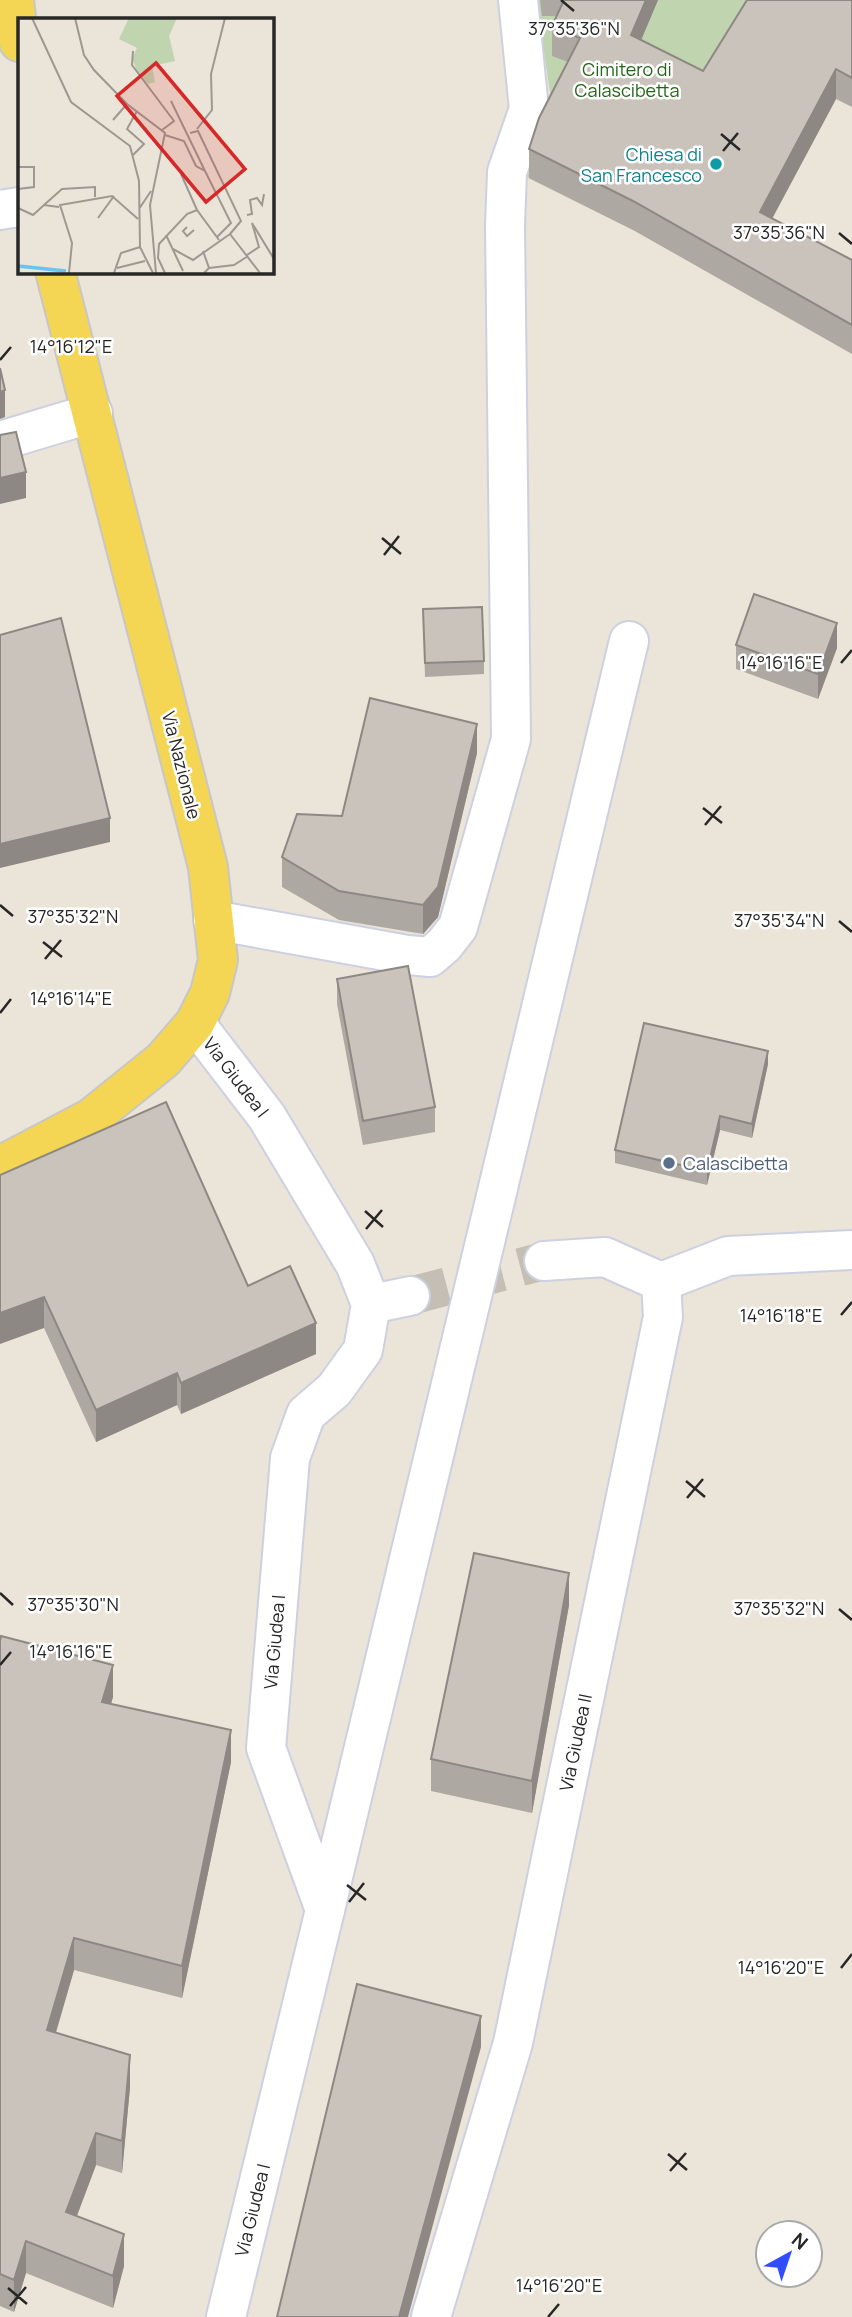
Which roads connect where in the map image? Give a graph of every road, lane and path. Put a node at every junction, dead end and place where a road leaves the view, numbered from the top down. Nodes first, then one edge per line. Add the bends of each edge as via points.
1 (15, 0) edge
2 (518, 0) edge
3 (18, 32) edge
4 (18, 207) edge
5 (0, 210) edge
6 (56, 273) edge
7 (93, 413) junction
8 (0, 441) edge
9 (629, 641) dead end
10 (213, 920) junction
11 (195, 1023) junction
12 (0, 1166) edge
13 (852, 1250) edge
14 (544, 1261) tunnel mouth
15 (661, 1282) junction
16 (410, 1296) tunnel mouth
17 (371, 1304) junction
18 (325, 1910) junction
19 (226, 2317) edge
20 (431, 2317) edge

1 - 3 main road
2 - 10 street via 529,109 507,172 505,226 511,739 458,927 430,957
4 - 5 street
6 - 7 main road, Via Nazionale
7 - 8 street
7 - 10 main road, Via Nazionale via 208,867
9 - 18 street
10 - 11 main road, Via Nazionale via 218,960 210,993
11 - 12 main road, Via Nazionale via 163,1060 90,1118
11 - 17 street, Via Giudea I via 267,1117 355,1264
13 - 15 street via 728,1256
14 - 15 street via 605,1257
15 - 20 street, Via Giudea II via 663,1317 513,2043
16 - 17 street
17 - 18 street, Via Giudea I via 363,1350 334,1390 306,1414 290,1458 266,1748
18 - 19 street, Via Giudea I

